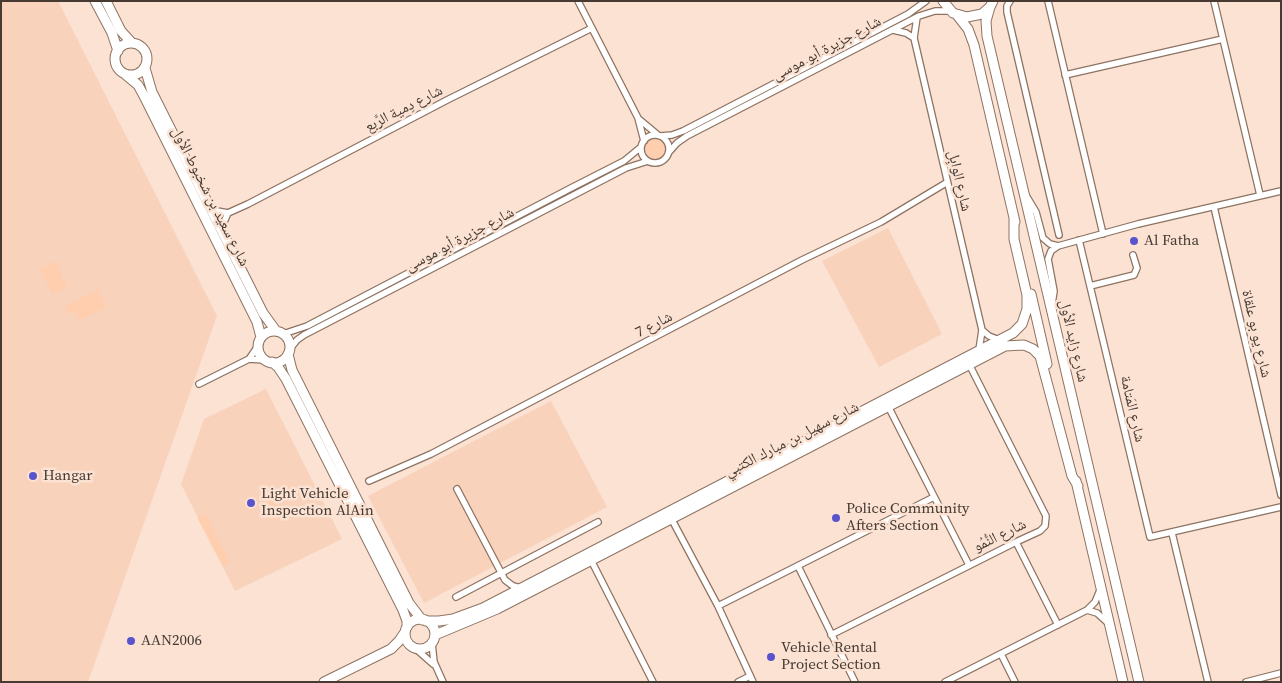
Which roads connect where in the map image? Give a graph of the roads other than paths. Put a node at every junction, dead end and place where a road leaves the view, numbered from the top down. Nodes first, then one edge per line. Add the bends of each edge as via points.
1 (95, 1) edge
2 (106, 1) edge
3 (578, 1) edge
4 (926, 1) edge
5 (943, 1) edge
6 (1010, 1) edge
7 (1048, 1) edge
8 (1214, 1) edge
9 (992, 4) edge
10 (954, 13) junction
11 (916, 17) junction
12 (592, 28) junction
13 (891, 30) junction
14 (914, 38) junction
15 (1223, 38) junction
16 (132, 43) junction
17 (118, 51) junction
18 (145, 68) junction
19 (126, 75) junction
20 (1065, 75) junction
21 (638, 118) junction
22 (659, 135) junction
23 (642, 144) junction
24 (669, 152) junction
25 (648, 161) junction
26 (946, 183) junction
27 (1281, 191) edge
28 (1025, 195) junction
29 (1260, 195) junction
30 (1214, 207) junction
31 (212, 210) junction
32 (228, 213) junction
33 (1014, 217) junction
34 (221, 229) junction
35 (1103, 234) junction
36 (1059, 235) dead end
37 (1079, 240) junction
38 (1058, 246) junction
39 (1133, 255) dead end
40 (1090, 286) junction
41 (1051, 306) junction
42 (982, 330) junction
43 (280, 332) junction
44 (261, 337) junction
45 (1001, 340) junction
46 (258, 346) junction
47 (288, 352) junction
48 (978, 352) junction
49 (249, 359) junction
50 (269, 361) junction
51 (969, 364) junction
52 (198, 384) dead end
53 (888, 406) junction
54 (369, 481) dead end
55 (1078, 486) junction
56 (457, 489) dead end
57 (1281, 496) edge
58 (934, 497) junction
59 (1281, 507) edge
60 (671, 518) junction
61 (598, 522) dead end
62 (1172, 533) junction
63 (1016, 542) junction
64 (590, 560) junction
65 (969, 565) junction
66 (798, 566) junction
67 (502, 573) junction
68 (505, 580) junction
69 (1100, 585) junction
70 (522, 588) junction
71 (456, 597) dead end
72 (503, 597) junction
73 (718, 606) junction
74 (1087, 610) junction
75 (424, 620) junction
76 (1109, 624) junction
77 (1058, 625) junction
78 (406, 629) junction
79 (831, 635) junction
80 (433, 639) junction
81 (414, 648) junction
82 (391, 649) junction
83 (1001, 654) junction
84 (436, 668) junction
85 (1281, 673) edge
86 (752, 679) edge
87 (324, 682) edge
88 (443, 682) edge
89 (652, 682) edge
90 (738, 682) edge
91 (855, 682) edge
92 (945, 682) edge
93 (1015, 682) edge
94 (1123, 682) edge
95 (1139, 682) edge
96 (1208, 682) edge
97 (1246, 682) edge

1 - 17 street
2 - 16 street via 121,31
3 - 12 street
4 - 22 street, شارع جزيرة أبو موسى via 908,14 683,130 672,135
5 - 10 street, شارع زايد الأول
6 - 36 street via 1007,12
7 - 20 street
8 - 15 street
9 - 10 street via 982,14 972,17
9 - 28 street, شارع زايد الأول via 986,22 987,36
10 - 11 street, شارع جزيرة أبو موسى via 934,11
10 - 33 street, شارع زايد الأول via 972,37
11 - 13 street, شارع جزيرة أبو موسى
11 - 14 street, شارع الوابِل
12 - 21 street
12 - 32 street, شارع دِمية الرَّبع
13 - 14 street
13 - 24 street, شارع جزيرة أبو موسى via 687,136
14 - 26 street, شارع الوابِل
15 - 20 street
15 - 29 street
16 - 17 street
16 - 18 street via 139,45 146,54
17 - 19 street via 116,64
18 - 19 street via 139,74
18 - 31 street, شارع سعيد بن شخبوط الأول via 152,92
19 - 44 street, شارع سعيد بن شخبوط الأول via 143,94 257,322
20 - 35 street
21 - 22 street
21 - 23 street
22 - 23 street via 650,136
22 - 24 street via 666,141
23 - 25 street
23 - 43 street, شارع جزيرة أبو موسى via 624,160 580,184 307,326
24 - 25 street via 661,162
25 - 47 street, شارع جزيرة أبو موسى via 626,168 304,335
26 - 42 street, شارع الوابِل
26 - 54 street, شارع 7 via 881,222 431,454
27 - 29 street
28 - 38 street via 1035,208 1043,238
28 - 41 street, شارع زايد الأول
29 - 30 street
30 - 35 street
30 - 57 street, شارع يو بو علقاة
31 - 32 street
31 - 34 street, شارع سعيد بن شخبوط الأول
32 - 34 street
33 - 45 street, شارع سهيل بن مبارك الكتبي via 1014,239 1028,309 1018,328
33 - 55 street, شارع زايد الأول
34 - 43 street, شارع سعيد بن شخبوط الأول via 265,317
35 - 37 street
37 - 38 street
37 - 40 street, شارع المَتامة
38 - 41 street via 1048,259 1054,291
39 - 40 street via 1137,268 1134,275
40 - 62 street, شارع المَتامة via 1150,538
41 - 95 street, شارع زايد الأول
42 - 45 street via 988,336
42 - 48 street, شارع الوابِل
43 - 44 street via 268,332
43 - 47 street via 288,340
44 - 46 street
45 - 48 street, شارع سهيل بن مبارك الكتبي
46 - 49 street
46 - 50 street via 261,356
47 - 50 street via 279,362
47 - 75 street via 292,370 409,603
48 - 70 street, شارع سهيل بن مبارك الكتبي
49 - 50 street
49 - 52 street
50 - 78 street via 286,379 321,446 403,610
51 - 53 street, شارع سهيل بن مبارك الكتبي
51 - 55 street, شارع سهيل بن مبارك الكتبي via 1012,344 1036,351 1071,472
51 - 63 street, شارع النُّمُو via 1046,516 1042,528
53 - 58 street
53 - 60 street, شارع سهيل بن مبارك الكتبي
55 - 69 street, شارع زايد الأول
56 - 67 street
58 - 65 street
58 - 66 street
59 - 62 street
60 - 64 street, شارع سهيل بن مبارك الكتبي
60 - 73 street
61 - 67 street
62 - 96 street
63 - 65 street, شارع النُّمُو
63 - 77 street
64 - 80 street, شارع سهيل بن مبارك الكتبي
64 - 89 street
65 - 79 street, شارع النُّمُو
66 - 73 street
66 - 79 street
67 - 68 street
67 - 71 street
68 - 70 street
68 - 72 street
69 - 74 street via 1095,602
69 - 76 street, شارع زايد الأول
70 - 72 street, شارع سهيل بن مبارك الكتبي
72 - 75 street, شارع سهيل بن مبارك الكتبي via 453,619
73 - 86 street
74 - 76 street via 1102,616
74 - 77 street
75 - 78 street via 413,621
75 - 80 street via 432,626
76 - 94 street, شارع زايد الأول
77 - 83 street
78 - 81 street via 406,640
78 - 82 street
79 - 91 street
80 - 81 street via 425,648
80 - 84 street
81 - 82 street
81 - 84 street
82 - 87 street
83 - 92 street
83 - 93 street
84 - 88 street
85 - 97 street
86 - 90 street

